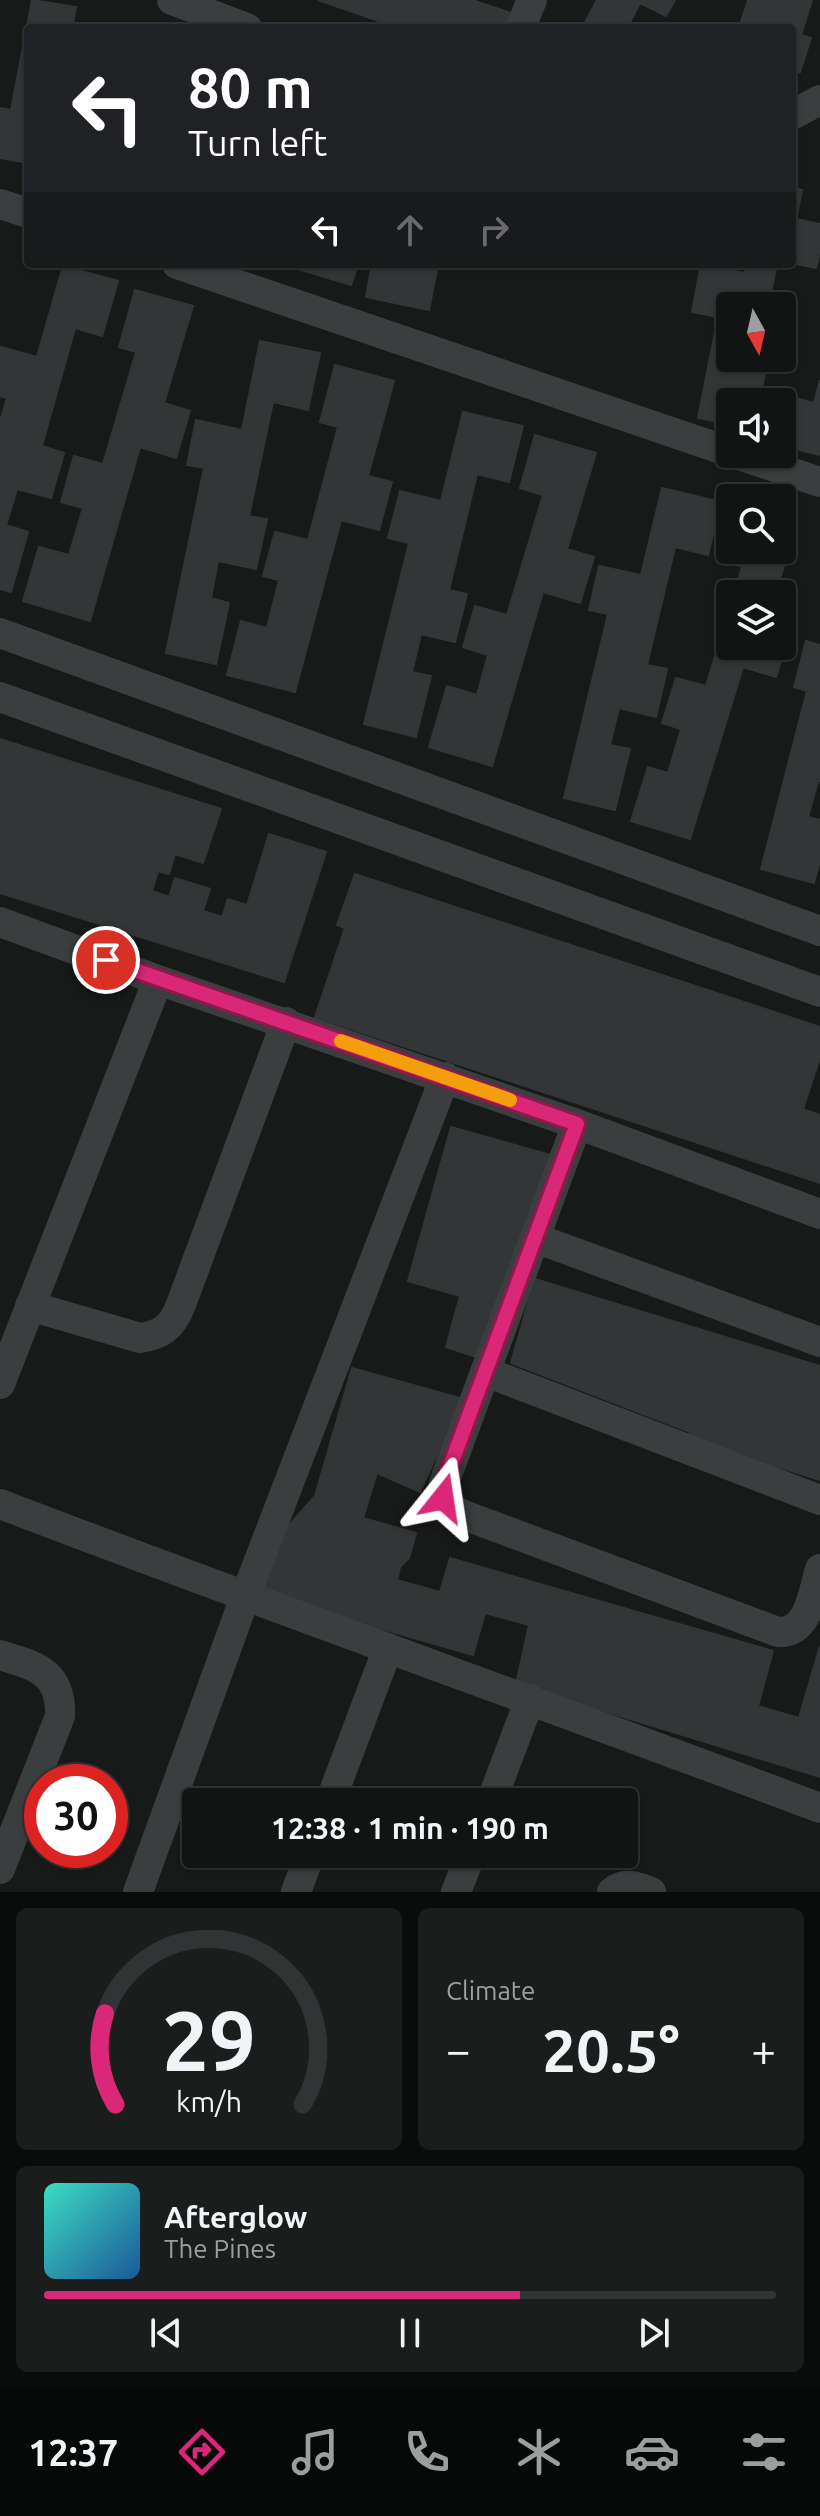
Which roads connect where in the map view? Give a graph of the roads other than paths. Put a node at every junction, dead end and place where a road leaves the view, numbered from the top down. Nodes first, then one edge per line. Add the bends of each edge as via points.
1 (172, 0) edge
2 (532, 0) edge
3 (236, 24) edge
4 (522, 24) edge
5 (820, 100) edge
6 (796, 113) edge
7 (0, 204) edge
8 (24, 212) edge
9 (189, 268) edge
10 (716, 447) edge
11 (778, 468) edge
12 (820, 482) edge
13 (0, 633) edge
14 (0, 697) edge
15 (0, 922) edge
16 (820, 931) edge
17 (158, 980) junction
18 (820, 992) edge
19 (286, 1022) junction
20 (445, 1077) junction
21 (577, 1124) junction
22 (820, 1214) edge
23 (535, 1238) junction
24 (30, 1306) junction
25 (820, 1342) edge
26 (486, 1372) junction
27 (0, 1384) edge
28 (820, 1500) edge
29 (0, 1504) edge
30 (820, 1569) edge
31 (245, 1597) junction
32 (388, 1648) junction
33 (0, 1655) edge
34 (530, 1699) junction
35 (335, 1788) edge
36 (496, 1788) edge
37 (820, 1808) edge
38 (305, 1868) edge
39 (465, 1868) edge
40 (0, 1869) edge
41 (138, 1892) edge
42 (296, 1892) edge
43 (456, 1892) edge
44 (612, 1892) edge
45 (651, 1892) edge

1 - 3 street
2 - 4 street
5 - 6 street
7 - 8 street
9 - 10 street
11 - 12 street
13 - 16 street
14 - 18 street
15 - 17 street
17 - 19 street
17 - 24 street
19 - 20 street
19 - 24 street via 175,1319 166,1330 140,1338
20 - 21 street
20 - 31 street
21 - 22 street
21 - 23 street
23 - 25 street
23 - 26 street
24 - 27 street
26 - 28 street
26 - 30 street via 442,1490 446,1503 461,1514 778,1632 787,1633 802,1622
29 - 31 street
31 - 32 street
31 - 41 street
32 - 34 street
32 - 35 street
33 - 40 street via 44,1672 61,1700 60,1716
34 - 36 street
34 - 37 street
38 - 42 street
39 - 43 street
44 - 45 street via 628,1885

